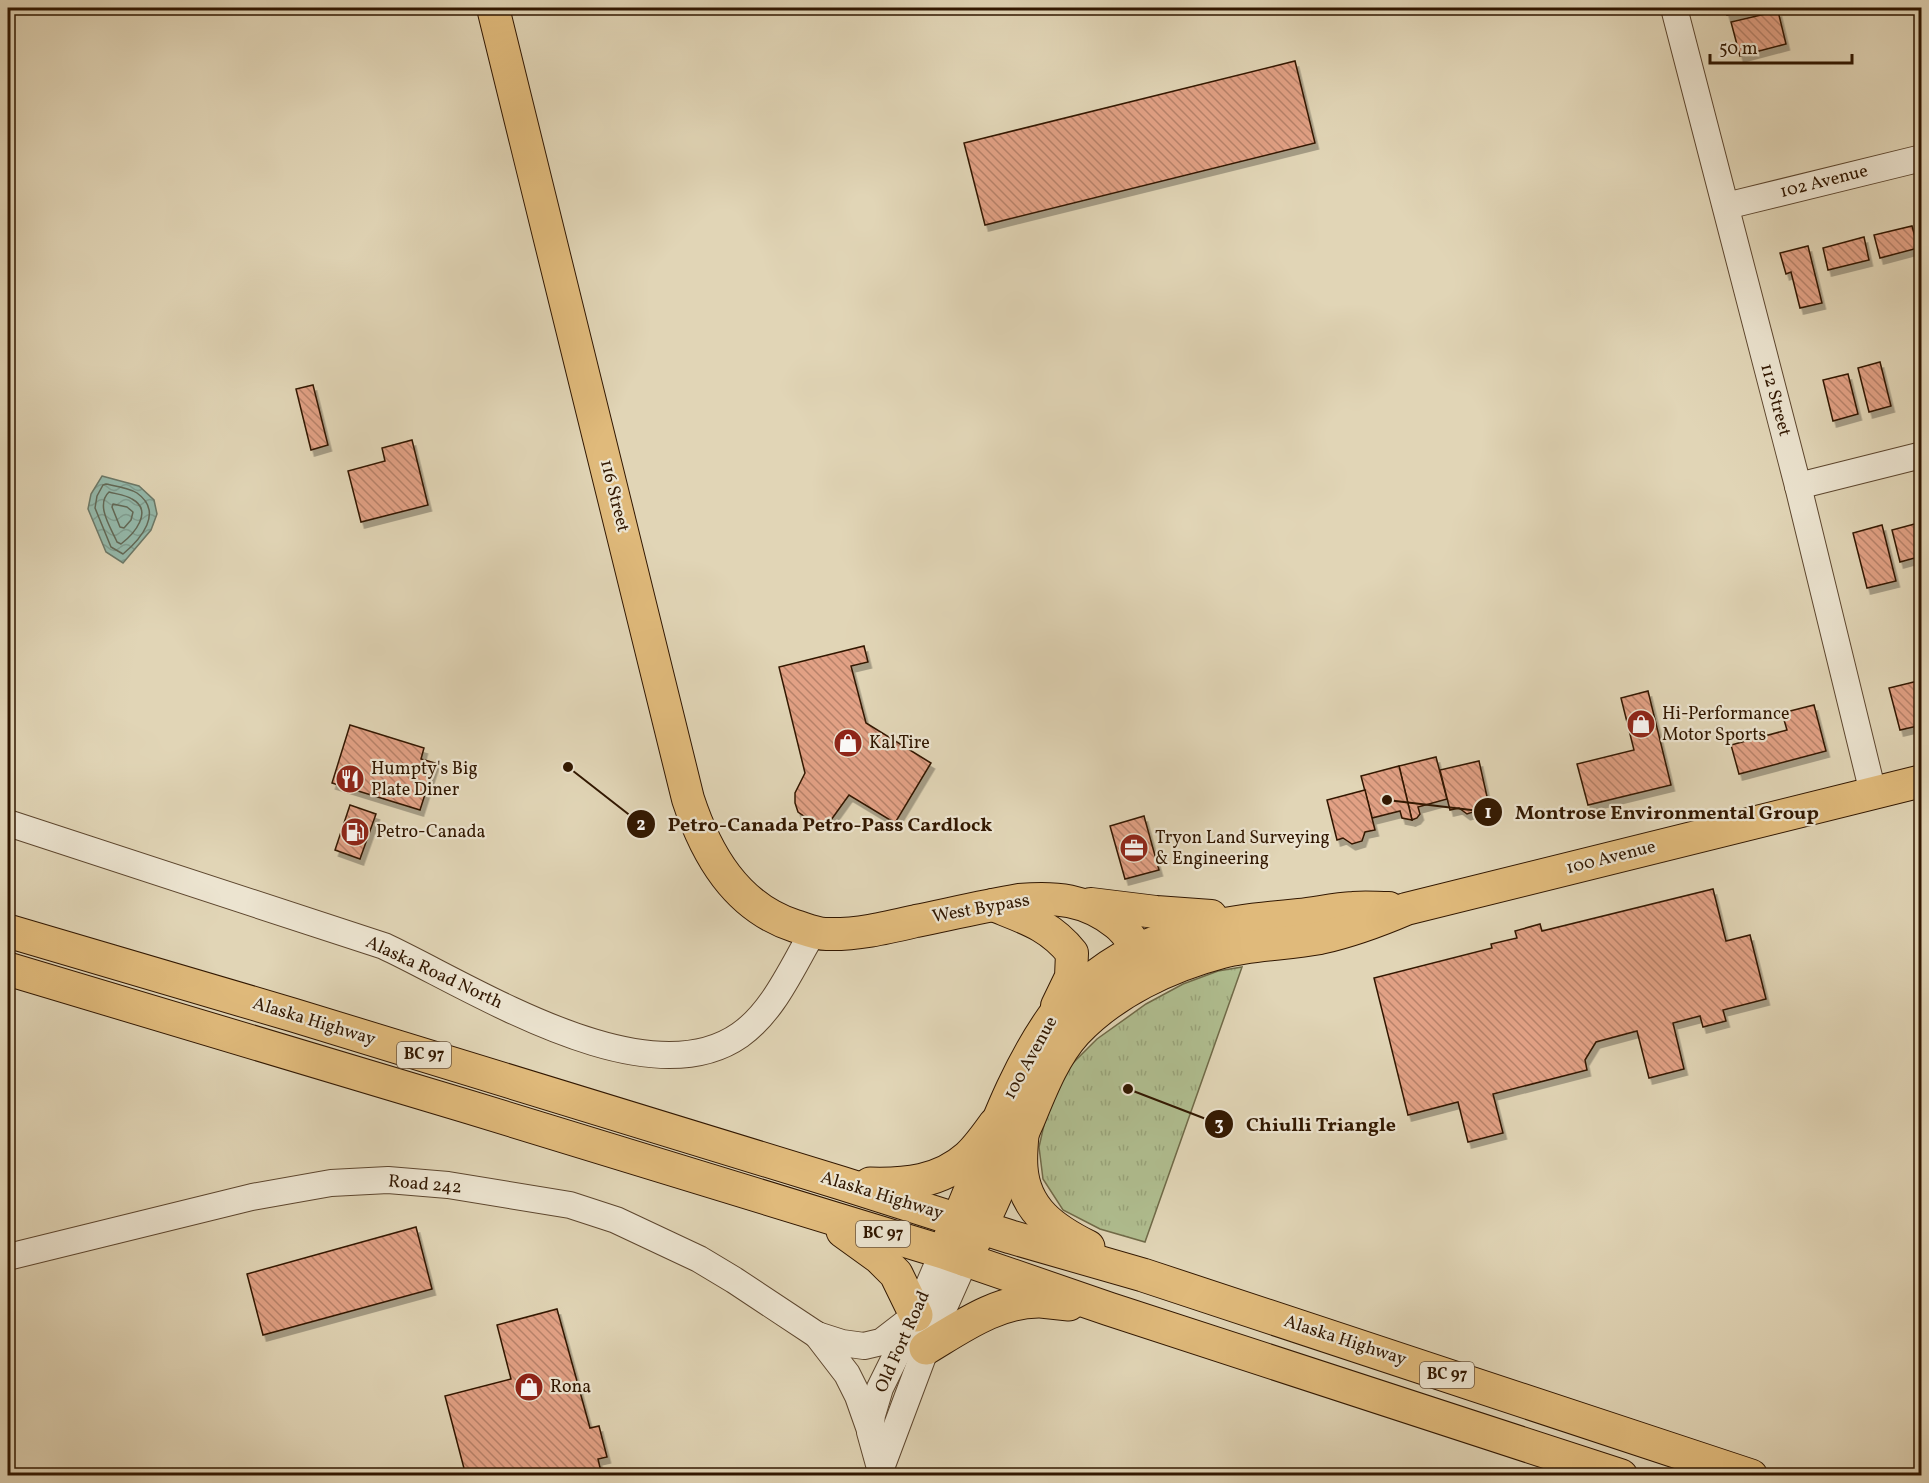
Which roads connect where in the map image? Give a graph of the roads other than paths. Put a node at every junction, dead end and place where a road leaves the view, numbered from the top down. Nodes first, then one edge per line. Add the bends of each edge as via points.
1 (493, 8) edge
2 (1674, 8) edge
3 (1922, 158) edge
4 (1726, 206) junction
5 (1922, 456) edge
6 (1798, 486) junction
7 (1922, 782) edge
8 (1873, 794) junction
9 (8, 824) edge
10 (1081, 903) junction
11 (992, 905) junction
12 (1406, 909) junction
13 (1269, 916) junction
14 (8, 931) edge
15 (813, 932) junction
16 (1138, 950) junction
17 (8, 969) edge
18 (1153, 977) junction
19 (1053, 1016) junction
20 (1008, 1129) junction
21 (841, 1183) junction
22 (823, 1216) junction
23 (970, 1224) junction
24 (954, 1256) junction
25 (8, 1257) edge
26 (1143, 1275) junction
27 (1109, 1309) junction
28 (916, 1315) junction
29 (817, 1335) junction
30 (926, 1348) junction
31 (870, 1432) junction
32 (879, 1472) edge
33 (1621, 1476) edge
34 (1751, 1476) edge

1 - 15 main road, 116 Street via 697,828 711,856 745,896 766,913
2 - 4 street, 112 Street
3 - 4 street, 102 Avenue
4 - 6 street, 112 Street
5 - 6 street
6 - 8 street, 112 Street
7 - 8 main road, 100 Avenue
8 - 12 main road, 100 Avenue
9 - 15 street, Alaska Road North via 384,946 526,1017 635,1053 691,1054 739,1036 767,1009
10 - 11 main road, West Bypass via 1043,898
10 - 13 main road via 1195,915
10 - 16 main road, West Bypass via 1118,924
11 - 15 main road, West Bypass via 870,933
11 - 19 main road via 1040,924 1072,953 1071,977
12 - 13 main road, 100 Avenue via 1354,908
12 - 18 main road, 100 Avenue via 1360,928 1319,938 1229,950
13 - 16 main road, 100 Avenue via 1181,932
14 - 21 highway, Alaska Highway / BC 97
16 - 18 main road, West Bypass
16 - 19 main road, 100 Avenue via 1098,974
17 - 22 highway, Alaska Highway / BC 97
18 - 20 main road, 100 Avenue via 1111,1003 1076,1033
19 - 20 main road, 100 Avenue via 1036,1044
20 - 21 highway via 949,1171 927,1180 894,1185
20 - 23 main road, 100 Avenue
20 - 26 highway via 1024,1185 1043,1219 1061,1234
21 - 23 highway, Alaska Highway / BC 97
22 - 24 highway, Alaska Highway / BC 97
22 - 28 highway via 896,1274
23 - 24 main road, 100 Avenue
23 - 26 highway, Alaska Highway / BC 97
24 - 27 highway, Alaska Highway / BC 97
24 - 28 street, Old Fort Road
24 - 30 street, Old Fort Road
25 - 29 street, Road 242 via 312,1186 388,1180 448,1185 570,1204 616,1221 699,1259
26 - 34 highway, Alaska Highway / BC 97
27 - 30 highway via 1040,1301 1017,1304 983,1315
27 - 33 highway, Alaska Highway / BC 97
28 - 29 street, Road 242 via 881,1342 864,1346
28 - 31 street, Old Fort Road via 880,1388
29 - 31 street, Road 242 via 847,1374
30 - 32 street, Old Fort Road
31 - 32 street, Old Fort Road

